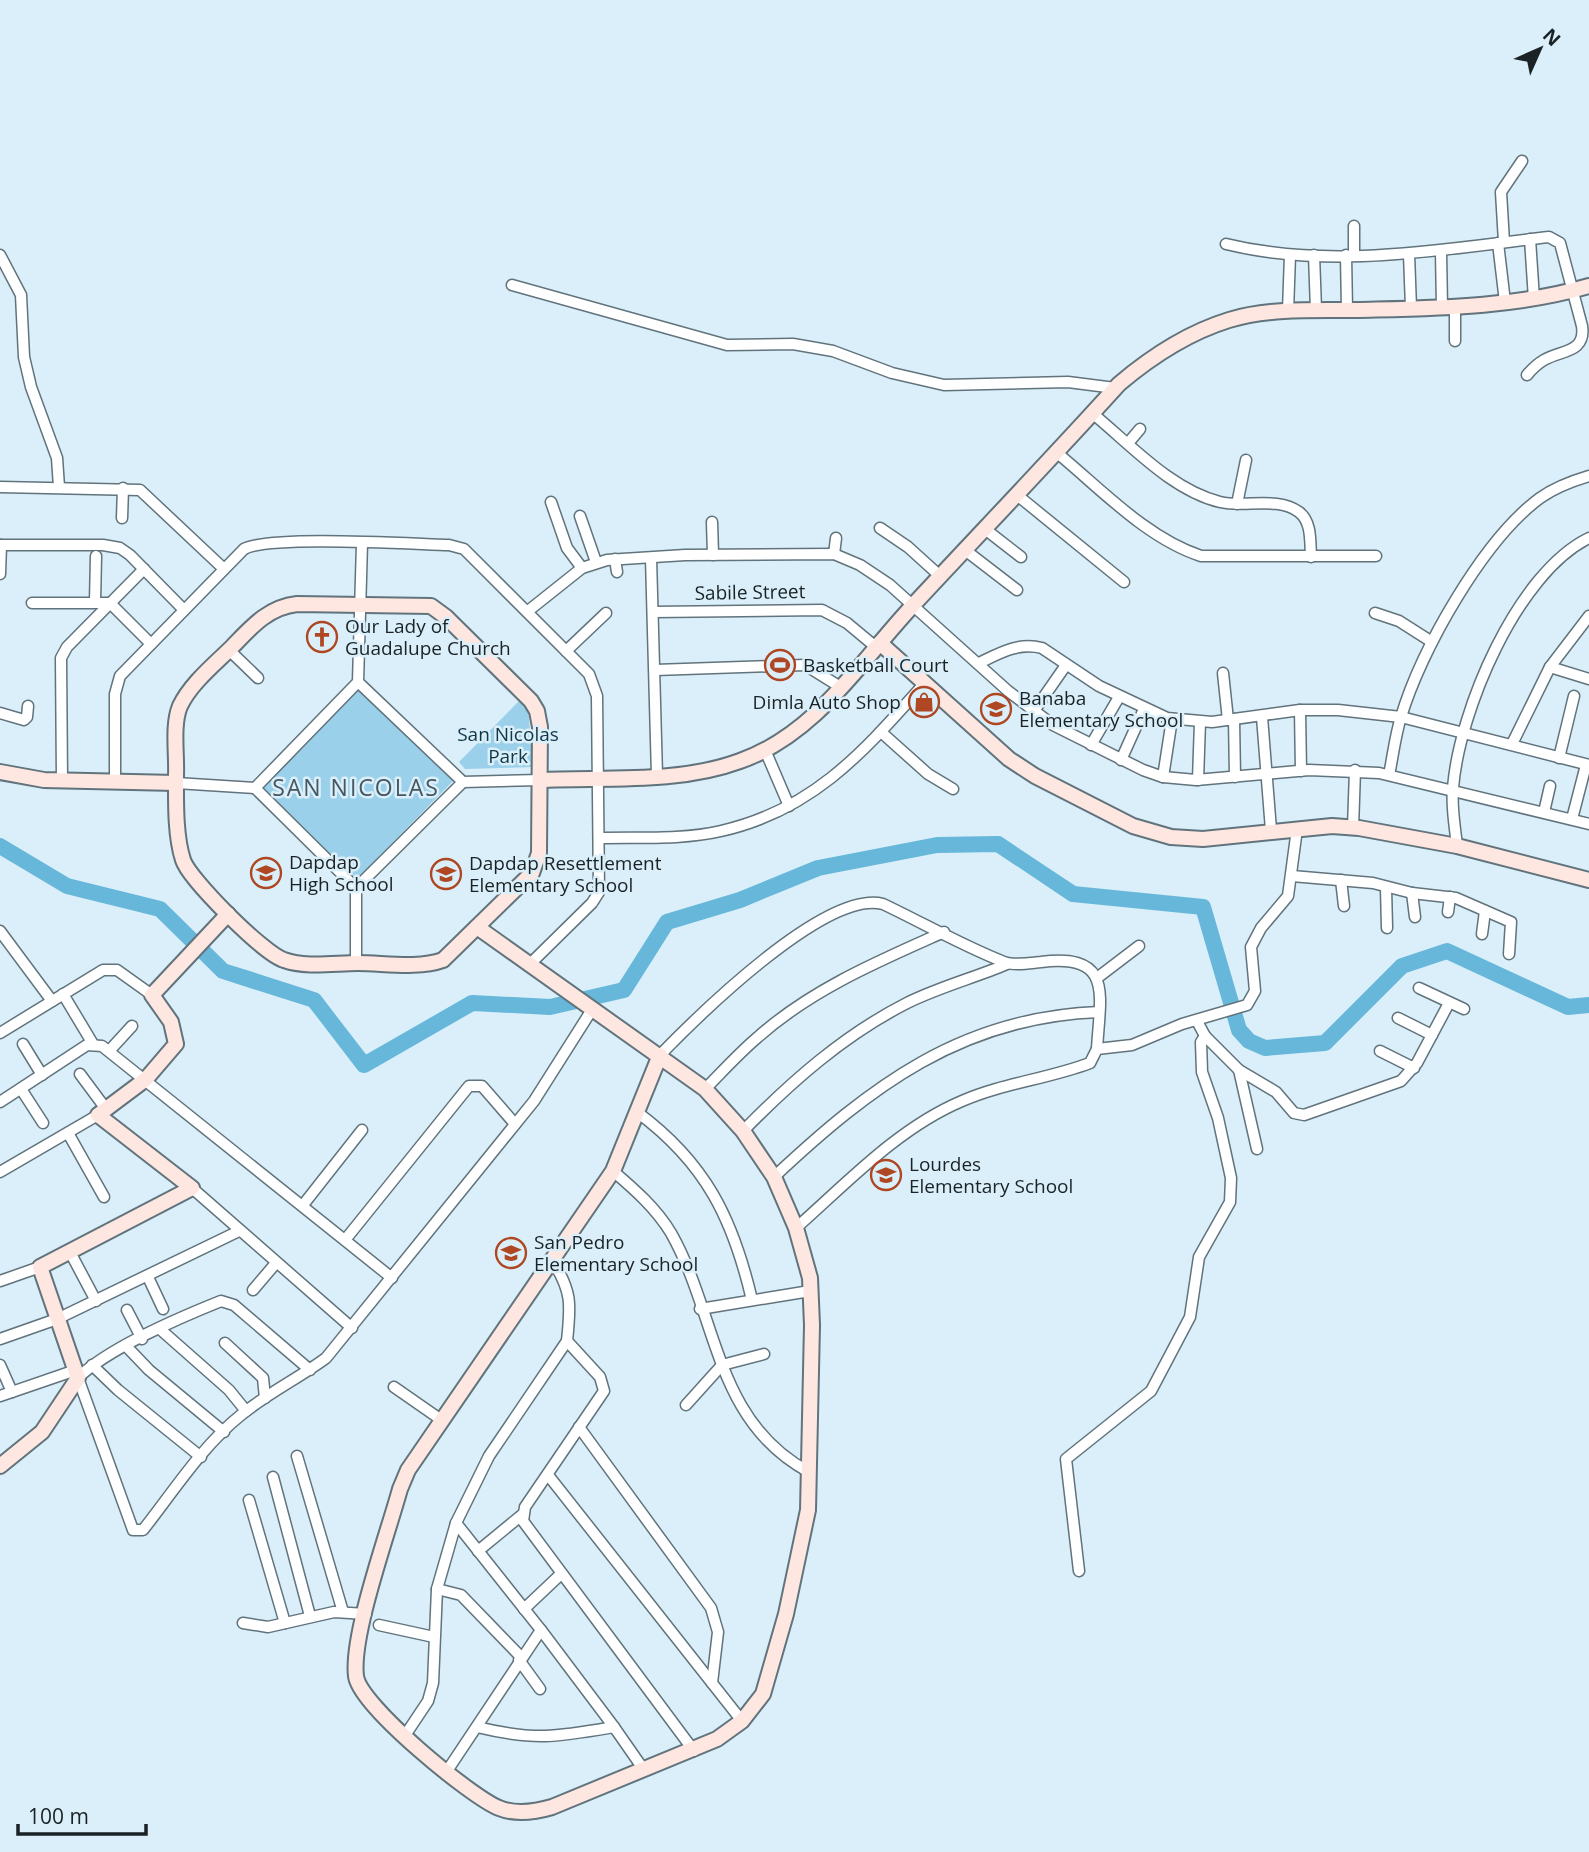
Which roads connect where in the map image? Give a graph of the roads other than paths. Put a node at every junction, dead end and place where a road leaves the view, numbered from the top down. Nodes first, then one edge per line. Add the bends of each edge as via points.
1 (1522, 161) dead end
2 (1354, 226) dead end
3 (1531, 239) junction
4 (1501, 243) junction
5 (1226, 244) dead end
6 (1441, 252) junction
7 (1409, 254) junction
8 (0, 255) edge
9 (1290, 255) junction
10 (1314, 255) junction
11 (1350, 255) junction
12 (512, 285) dead end
13 (1589, 286) edge
14 (1574, 297) junction
15 (1534, 299) junction
16 (1505, 302) junction
17 (1589, 303) edge
18 (1449, 307) junction
19 (1411, 308) junction
20 (1316, 310) junction
21 (1347, 310) junction
22 (1288, 311) junction
23 (1455, 341) dead end
24 (1527, 375) dead end
25 (1115, 388) junction
26 (1092, 413) junction
27 (1139, 429) dead end
28 (1129, 442) junction
29 (1056, 452) junction
30 (1246, 460) dead end
31 (1589, 476) edge
32 (0, 487) edge
33 (59, 488) junction
34 (123, 488) junction
35 (1017, 495) junction
36 (551, 502) dead end
37 (1237, 504) junction
38 (580, 516) dead end
39 (122, 518) dead end
40 (712, 522) dead end
41 (880, 528) dead end
42 (985, 528) junction
43 (836, 538) dead end
44 (1589, 538) edge
45 (362, 543) junction
46 (1, 545) edge
47 (965, 550) junction
48 (834, 554) junction
49 (713, 555) junction
50 (96, 556) dead end
51 (1376, 556) dead end
52 (1311, 557) junction
53 (651, 558) junction
54 (1021, 558) dead end
55 (615, 559) junction
56 (596, 562) junction
57 (582, 568) junction
58 (144, 569) junction
59 (224, 569) junction
60 (617, 572) dead end
61 (0, 575) edge
62 (940, 576) junction
63 (1124, 582) dead end
64 (1017, 590) dead end
65 (95, 601) junction
66 (32, 603) dead end
67 (110, 603) junction
68 (362, 605) junction
69 (913, 605) junction
70 (184, 610) junction
71 (528, 611) junction
72 (653, 612) junction
73 (606, 613) dead end
74 (1375, 613) dead end
75 (1589, 616) edge
76 (1432, 642) junction
77 (151, 644) junction
78 (878, 646) junction
79 (229, 650) junction
80 (565, 651) junction
81 (979, 663) junction
82 (1066, 665) junction
83 (1550, 667) junction
84 (655, 670) junction
85 (1223, 673) dead end
86 (258, 678) dead end
87 (1589, 679) edge
88 (358, 682) junction
89 (924, 684) junction
90 (842, 688) junction
91 (1574, 696) dead end
92 (1119, 697) junction
93 (27, 706) dead end
94 (1144, 709) junction
95 (1300, 710) junction
96 (1034, 711) junction
97 (0, 713) edge
98 (1262, 717) junction
99 (1401, 717) junction
100 (1172, 719) junction
101 (1231, 720) junction
102 (1200, 722) junction
103 (881, 732) junction
104 (1462, 732) junction
105 (1512, 744) junction
106 (1091, 745) junction
107 (765, 750) junction
108 (1559, 758) junction
109 (1121, 760) junction
110 (1588, 765) edge
111 (1301, 771) junction
112 (1355, 771) junction
113 (0, 772) edge
114 (1268, 773) junction
115 (1389, 775) junction
116 (657, 776) junction
117 (599, 777) junction
118 (1163, 777) junction
119 (1235, 777) junction
120 (115, 779) junction
121 (62, 780) junction
122 (540, 780) junction
123 (1198, 780) junction
124 (463, 782) junction
125 (176, 783) junction
126 (1550, 786) dead end
127 (254, 788) junction
128 (953, 789) dead end
129 (1453, 789) junction
130 (789, 806) junction
131 (1544, 812) junction
132 (1572, 819) junction
133 (1589, 824) edge
134 (1297, 828) junction
135 (1353, 828) junction
136 (1271, 830) junction
137 (599, 838) junction
138 (1457, 846) junction
139 (1292, 876) junction
140 (1341, 880) junction
141 (1589, 880) edge
142 (356, 888) junction
143 (1386, 888) junction
144 (1412, 893) junction
145 (1450, 897) junction
146 (1344, 906) dead end
147 (1485, 911) junction
148 (1448, 912) dead end
149 (228, 914) junction
150 (1415, 917) dead end
151 (477, 927) junction
152 (1387, 928) dead end
153 (0, 931) edge
154 (944, 932) junction
155 (1482, 934) dead end
156 (1139, 946) dead end
157 (1509, 954) dead end
158 (356, 963) junction
159 (530, 964) junction
160 (1007, 964) junction
161 (1097, 978) junction
162 (1419, 988) dead end
163 (63, 994) junction
164 (152, 995) junction
165 (52, 1001) junction
166 (1449, 1003) junction
167 (590, 1006) junction
168 (1464, 1009) dead end
169 (1099, 1012) junction
170 (1398, 1018) dead end
171 (1198, 1021) junction
172 (132, 1026) dead end
173 (1, 1032) edge
174 (1432, 1035) junction
175 (1205, 1036) junction
176 (23, 1044) dead end
177 (93, 1044) junction
178 (1097, 1049) junction
179 (110, 1050) junction
180 (1380, 1051) dead end
181 (660, 1055) junction
182 (1414, 1068) junction
183 (1239, 1070) junction
184 (80, 1074) dead end
185 (42, 1075) junction
186 (146, 1079) junction
187 (21, 1089) junction
188 (705, 1089) junction
189 (0, 1102) edge
190 (102, 1112) junction
191 (637, 1112) junction
192 (43, 1123) dead end
193 (516, 1124) junction
194 (362, 1130) dead end
195 (743, 1131) junction
196 (68, 1133) junction
197 (1257, 1149) dead end
198 (613, 1171) junction
199 (0, 1172) edge
200 (774, 1177) junction
201 (191, 1188) junction
202 (104, 1197) dead end
203 (303, 1205) junction
204 (796, 1228) junction
205 (239, 1231) junction
206 (345, 1240) junction
207 (70, 1252) junction
208 (552, 1260) junction
209 (276, 1263) junction
210 (40, 1267) junction
211 (148, 1277) junction
212 (392, 1278) junction
213 (0, 1281) edge
214 (253, 1290) dead end
215 (810, 1291) junction
216 (752, 1300) junction
217 (96, 1301) junction
218 (163, 1309) dead end
219 (700, 1309) junction
220 (127, 1310) dead end
221 (57, 1319) junction
222 (352, 1328) junction
223 (161, 1330) junction
224 (0, 1339) edge
225 (142, 1339) junction
226 (567, 1341) junction
227 (225, 1343) dead end
228 (127, 1347) junction
229 (764, 1354) dead end
230 (0, 1365) edge
231 (92, 1365) junction
232 (722, 1365) junction
233 (310, 1370) junction
234 (77, 1374) junction
235 (394, 1387) dead end
236 (12, 1392) junction
237 (0, 1396) edge
238 (265, 1398) junction
239 (686, 1405) dead end
240 (246, 1411) junction
241 (440, 1419) junction
242 (579, 1427) junction
243 (225, 1432) junction
244 (298, 1456) dead end
245 (201, 1457) junction
246 (0, 1466) edge
247 (809, 1472) junction
248 (548, 1475) junction
249 (273, 1477) dead end
250 (249, 1500) dead end
251 (523, 1514) junction
252 (456, 1523) junction
253 (478, 1551) junction
254 (1079, 1571) dead end
255 (561, 1574) junction
256 (437, 1588) junction
257 (524, 1609) junction
258 (344, 1612) junction
259 (366, 1614) junction
260 (310, 1616) junction
261 (243, 1623) dead end
262 (285, 1623) junction
263 (379, 1625) dead end
264 (541, 1630) junction
265 (434, 1637) junction
266 (520, 1659) junction
267 (712, 1683) junction
268 (540, 1689) dead end
269 (742, 1721) junction
270 (477, 1727) junction
271 (614, 1727) junction
272 (404, 1737) junction
273 (694, 1751) junction
274 (644, 1770) junction
275 (447, 1771) junction

1 - 4 street via 1501,192
2 - 11 street
3 - 4 street
3 - 14 street via 1549,237 1560,243
3 - 15 street
4 - 6 street
4 - 16 street
5 - 9 street
6 - 7 street
6 - 18 street
7 - 11 street
7 - 19 street
8 - 33 street via 21,295 24,357 54,449
9 - 10 street
9 - 22 street
10 - 11 street
10 - 20 street
11 - 21 street
12 - 25 street via 727,345 793,344 832,351 892,373 944,385 1068,383
13 - 14 street
14 - 15 street
14 - 17 street
14 - 24 street via 1583,332 1579,344 1545,359
15 - 16 street
16 - 18 street
18 - 19 street
18 - 23 street
19 - 21 street
20 - 21 street
20 - 22 street
22 - 25 street via 1231,319 1190,335 1152,356
25 - 26 street
26 - 28 street
26 - 29 street
27 - 28 street
28 - 37 street via 1190,489
29 - 35 street
29 - 52 street via 1185,551 1217,558
30 - 37 street
31 - 76 street via 1541,497 1514,521
32 - 33 street
33 - 34 street
34 - 39 street
34 - 59 street via 147,494
35 - 42 street
35 - 63 street
36 - 57 street via 567,548
37 - 52 street via 1286,505 1299,512 1309,526
38 - 56 street
40 - 49 street
41 - 62 street
42 - 47 street
42 - 54 street
43 - 48 street
44 - 104 street via 1557,562 1511,618
45 - 59 street via 258,543 244,549
45 - 68 street
45 - 71 street via 456,546 471,554
46 - 58 street via 113,546
46 - 61 street
47 - 62 street
47 - 64 street
48 - 49 street
48 - 69 street via 860,565
49 - 53 street
50 - 65 street
51 - 52 street
53 - 55 street
53 - 72 street
55 - 56 street
55 - 60 street
56 - 57 street
57 - 71 street
58 - 67 street
58 - 70 street
59 - 70 street
62 - 69 street
65 - 66 street
65 - 67 street
67 - 77 street
67 - 121 street via 61,658
68 - 79 street via 280,606
68 - 88 street
68 - 122 street via 431,606 519,688 537,711
69 - 78 street
69 - 81 street
70 - 77 street
71 - 80 street
72 - 78 street, Sabile Street via 822,610
72 - 84 street
73 - 80 street
74 - 76 street via 1399,621
75 - 83 street
76 - 99 street
77 - 120 street via 117,684
78 - 89 street
78 - 90 street
79 - 86 street
79 - 125 street via 179,709
80 - 117 street via 595,682
81 - 82 street via 1025,645 1042,649
81 - 96 street
82 - 92 street
82 - 96 street
83 - 87 street
83 - 105 street
84 - 90 street via 805,665
84 - 116 street
85 - 101 street
88 - 124 street
88 - 127 street
89 - 103 street
89 - 136 street via 1009,759 1133,826 1171,837 1203,839
90 - 107 street via 795,732
91 - 108 street
92 - 94 street
92 - 106 street
93 - 97 street via 24,720
94 - 100 street
94 - 109 street
95 - 98 street
95 - 99 street
95 - 111 street
96 - 106 street
98 - 101 street
98 - 114 street
99 - 104 street
99 - 115 street
100 - 102 street
100 - 118 street
101 - 102 street
101 - 119 street
102 - 123 street
103 - 128 street via 928,774
103 - 130 street via 825,786
104 - 105 street
104 - 129 street
105 - 108 street
106 - 109 street
107 - 116 street via 708,770
107 - 130 street
108 - 110 street
109 - 118 street
110 - 132 street
111 - 112 street
111 - 114 street
112 - 115 street
112 - 135 street
113 - 121 street
114 - 119 street
114 - 136 street
115 - 129 street
116 - 117 street
117 - 122 street
117 - 137 street
118 - 123 street
119 - 123 street
120 - 121 street
120 - 125 street
122 - 124 street
122 - 151 street via 536,862 524,884
124 - 142 street
125 - 127 street
125 - 149 street via 183,860 188,872
126 - 131 street
127 - 142 street
129 - 131 street
129 - 138 street
130 - 137 street via 719,832
131 - 132 street
132 - 133 street
134 - 135 street
134 - 136 street
134 - 139 street
135 - 138 street
137 - 159 street via 598,895
138 - 141 street
139 - 140 street
139 - 171 street via 1285,903 1254,939 1255,991 1251,1000 1242,1008
140 - 143 street
140 - 146 street
142 - 158 street
143 - 144 street
143 - 152 street
144 - 145 street
144 - 150 street
145 - 147 street
145 - 148 street
147 - 155 street
147 - 157 street via 1511,922
149 - 158 street via 281,960
149 - 164 street
151 - 158 street via 435,963
151 - 159 street
153 - 165 street
154 - 160 street
154 - 181 street via 883,904 856,904 734,981
154 - 188 street via 822,991 758,1036
156 - 161 street
159 - 167 street
160 - 161 street via 1070,958
160 - 195 street via 878,1019 787,1086
161 - 169 street
162 - 166 street
163 - 164 street via 111,969
163 - 165 street
163 - 177 street
164 - 186 street via 171,1022 177,1041
165 - 173 street
166 - 168 street
166 - 174 street
167 - 181 street
167 - 193 street
169 - 178 street
169 - 200 street via 1019,1023 920,1061 831,1124
170 - 174 street
171 - 175 street
171 - 178 street via 1120,1048
172 - 179 street
174 - 182 street
175 - 183 street
175 - 254 street via 1202,1072 1231,1178 1230,1202 1199,1257 1189,1317 1151,1391 1066,1459
176 - 185 street
177 - 179 street
177 - 185 street
178 - 204 street via 1090,1063 1006,1083 959,1102 914,1128
179 - 186 street
180 - 182 street
181 - 188 street
181 - 191 street
182 - 183 street via 1401,1081 1304,1115 1294,1113 1276,1093
183 - 197 street
184 - 190 street
185 - 187 street
186 - 190 street
186 - 203 street
187 - 189 street
187 - 192 street
188 - 195 street
190 - 196 street
190 - 201 street
191 - 198 street
191 - 216 street via 685,1154 714,1193 742,1258
193 - 206 street via 482,1086 469,1086
193 - 212 street
194 - 203 street
195 - 200 street
196 - 199 street
196 - 202 street
198 - 208 street
198 - 219 street via 670,1231
200 - 204 street
201 - 205 street
201 - 207 street
203 - 206 street
204 - 215 street
205 - 209 street
205 - 211 street
206 - 212 street
207 - 210 street
207 - 217 street
208 - 226 street via 567,1283
208 - 241 street
209 - 214 street
209 - 222 street
210 - 213 street
210 - 221 street
211 - 217 street
211 - 218 street
212 - 222 street
215 - 216 street
215 - 247 street
216 - 219 street
217 - 221 street
219 - 232 street
220 - 225 street
221 - 224 street
221 - 234 street
222 - 233 street
223 - 225 street
223 - 233 street via 220,1301 234,1305
223 - 240 street
225 - 228 street
226 - 242 street via 604,1384 602,1396
226 - 252 street via 489,1456
227 - 238 street via 263,1378
228 - 231 street
228 - 243 street
229 - 232 street
230 - 236 street
231 - 234 street
231 - 245 street
232 - 239 street
232 - 247 street via 763,1438
233 - 238 street
234 - 236 street
234 - 245 street via 136,1532 143,1530
234 - 246 street via 43,1432
235 - 241 street
236 - 237 street
238 - 240 street
240 - 243 street
241 - 259 street via 400,1489
242 - 248 street
242 - 267 street via 711,1608 718,1632
243 - 245 street
244 - 258 street
247 - 269 street via 808,1510 769,1682
248 - 251 street
248 - 267 street
249 - 260 street
250 - 262 street
251 - 253 street
251 - 255 street via 527,1530
252 - 253 street
252 - 256 street
253 - 257 street
255 - 257 street
255 - 273 street
256 - 265 street
256 - 266 street via 461,1595
257 - 264 street
258 - 259 street
258 - 260 street
259 - 272 street via 356,1662 358,1685
260 - 262 street
261 - 262 street via 268,1627
263 - 265 street
264 - 266 street
264 - 271 street
265 - 272 street via 431,1693
266 - 268 street
266 - 270 street
267 - 269 street
269 - 273 street
270 - 271 street via 537,1738
270 - 275 street
271 - 274 street
272 - 275 street
273 - 274 street
274 - 275 street via 534,1812 501,1809

